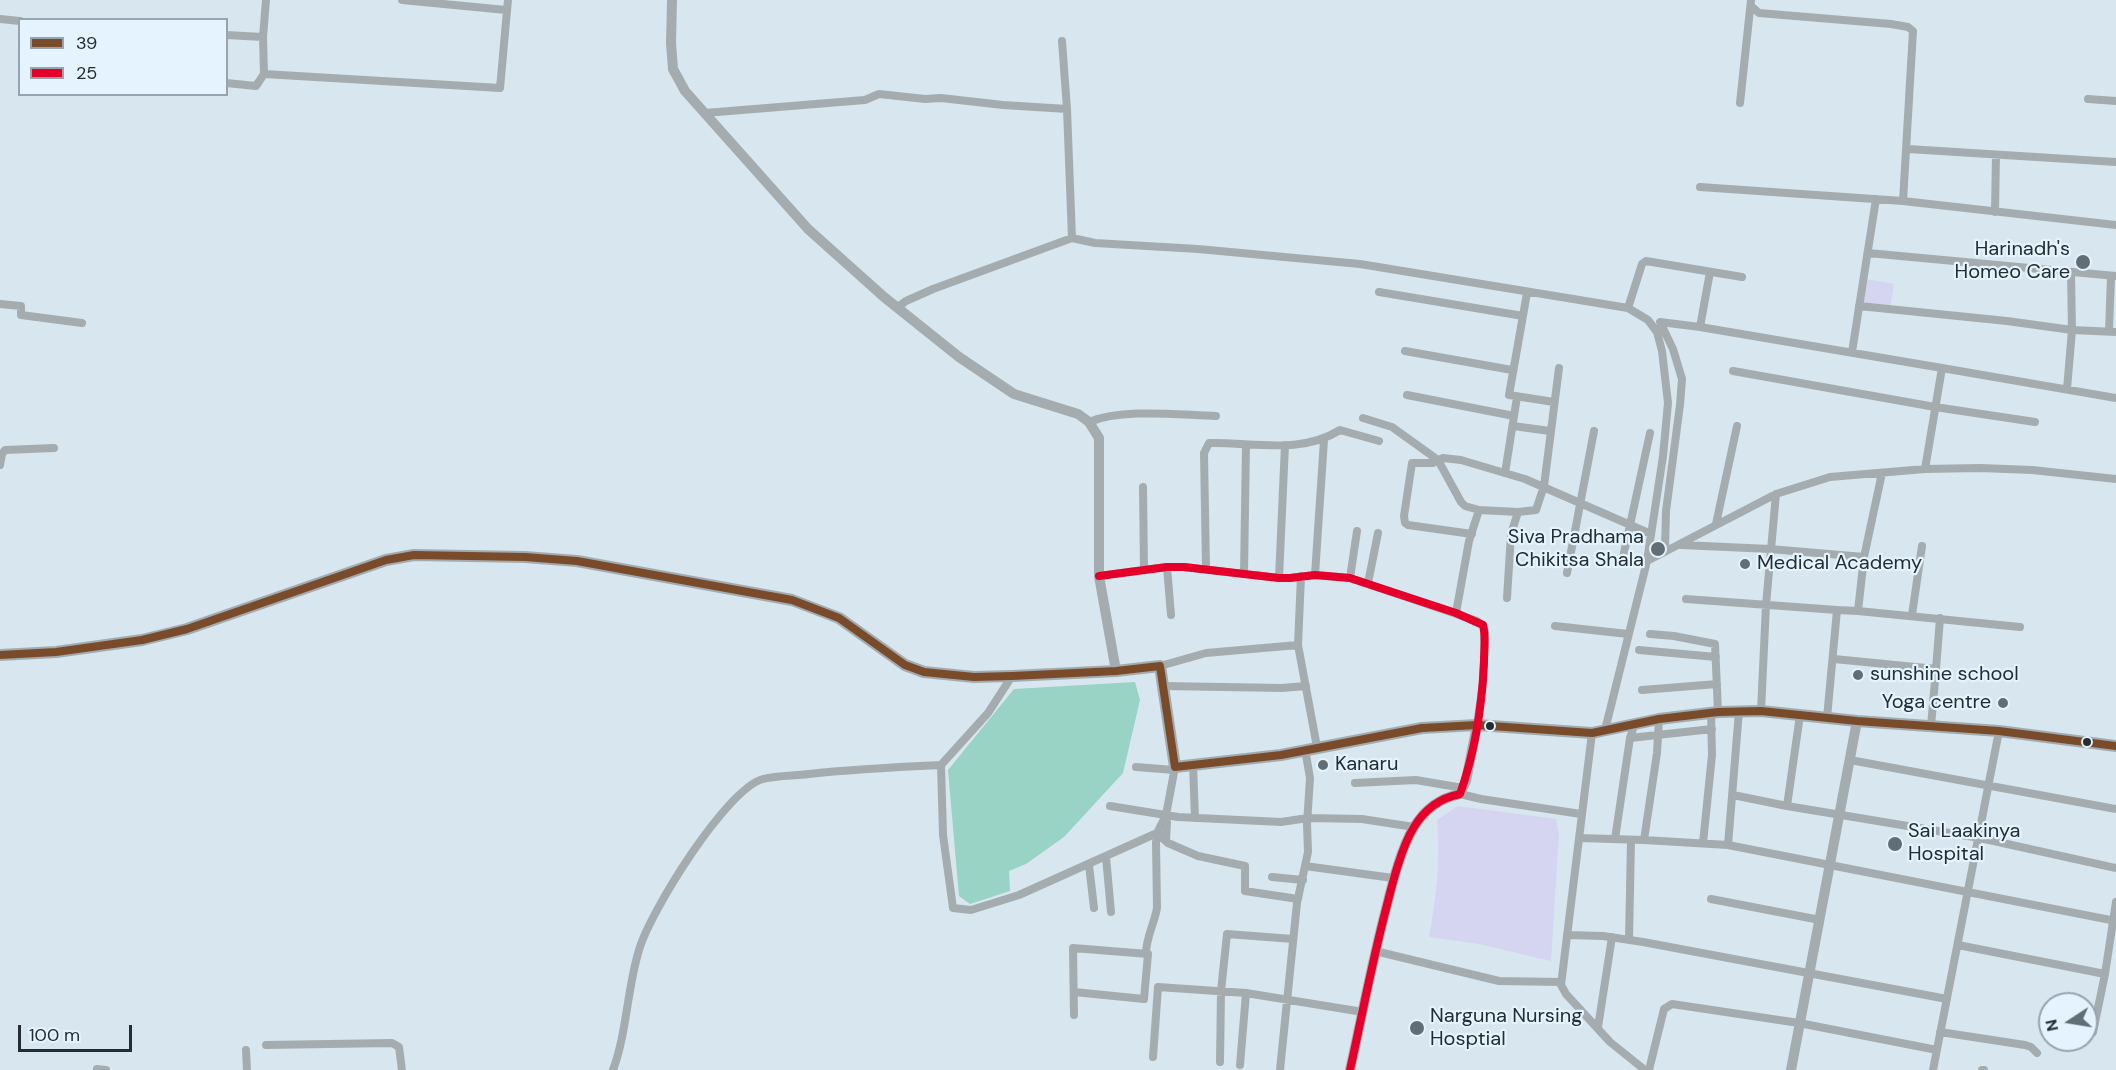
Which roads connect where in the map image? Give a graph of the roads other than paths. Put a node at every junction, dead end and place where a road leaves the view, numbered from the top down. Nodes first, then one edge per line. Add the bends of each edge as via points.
1 (266, 0) edge
2 (402, 0) edge
3 (508, 0) edge
4 (672, 0) edge
5 (1751, 3) edge
6 (506, 10) junction
7 (0, 19) edge
8 (18, 21) edge
9 (228, 35) edge
10 (263, 37) junction
11 (1062, 41) dead end
12 (264, 74) junction
13 (228, 83) edge
14 (2088, 99) dead end
15 (2116, 101) edge
16 (1740, 103) dead end
17 (1067, 109) junction
18 (705, 113) junction
19 (1908, 149) junction
20 (1996, 155) junction
21 (2116, 162) edge
22 (1700, 187) dead end
23 (1876, 199) junction
24 (1904, 201) junction
25 (1995, 212) junction
26 (2116, 225) edge
27 (1072, 238) junction
28 (1868, 253) junction
29 (1710, 272) junction
30 (2071, 273) junction
31 (2113, 276) edge
32 (1742, 277) dead end
33 (1379, 292) dead end
34 (1527, 296) junction
35 (0, 304) edge
36 (1860, 306) junction
37 (898, 307) junction
38 (1628, 308) junction
39 (1524, 313) junction
40 (1654, 321) junction
41 (82, 323) dead end
42 (1700, 327) junction
43 (2072, 330) junction
44 (2113, 332) edge
45 (1405, 351) dead end
46 (1852, 352) junction
47 (1559, 368) dead end
48 (1942, 368) junction
49 (1512, 370) junction
50 (1733, 371) dead end
51 (2067, 389) junction
52 (1407, 395) dead end
53 (1517, 397) junction
54 (2116, 399) edge
55 (1554, 402) junction
56 (1935, 407) junction
57 (1216, 416) dead end
58 (1363, 418) dead end
59 (1513, 421) junction
60 (1089, 422) junction
61 (2035, 422) dead end
62 (1737, 426) dead end
63 (1550, 431) junction
64 (1594, 431) dead end
65 (1650, 433) dead end
66 (1324, 440) junction
67 (1379, 441) dead end
68 (1246, 445) junction
69 (1285, 445) junction
70 (54, 448) dead end
71 (1438, 460) junction
72 (0, 465) edge
73 (1925, 469) junction
74 (1505, 473) junction
75 (1882, 473) junction
76 (2116, 479) edge
77 (1544, 486) junction
78 (1143, 487) dead end
79 (1776, 494) junction
80 (1581, 503) junction
81 (1479, 510) junction
82 (1518, 512) junction
83 (1716, 524) junction
84 (1630, 525) junction
85 (1357, 531) dead end
86 (1378, 532) dead end
87 (1472, 534) junction
88 (1651, 534) junction
89 (1681, 544) junction
90 (1922, 546) dead end
91 (1770, 549) junction
92 (1664, 552) junction
93 (1864, 557) junction
94 (1650, 560) junction
95 (1622, 562) dead end
96 (1167, 567) junction
97 (1206, 568) junction
98 (1144, 570) junction
99 (1567, 573) dead end
100 (1244, 574) junction
101 (1315, 574) junction
102 (1099, 576) junction
103 (1301, 576) junction
104 (1279, 578) junction
105 (1350, 578) junction
106 (1368, 583) junction
107 (1507, 598) dead end
108 (1686, 599) dead end
109 (1766, 605) junction
110 (1837, 610) junction
111 (1858, 611) junction
112 (1456, 613) junction
113 (1171, 615) dead end
114 (1912, 615) junction
115 (1940, 618) junction
116 (1555, 626) dead end
117 (2020, 627) dead end
118 (1628, 634) junction
119 (1650, 634) dead end
120 (1298, 645) junction
121 (1639, 650) dead end
122 (0, 655) edge
123 (1716, 657) junction
124 (1834, 659) junction
125 (1160, 666) junction
126 (1936, 669) junction
127 (1116, 671) junction
128 (1012, 676) junction
129 (1717, 684) junction
130 (1164, 686) junction
131 (1306, 686) junction
132 (1642, 690) dead end
133 (1739, 711) junction
134 (1761, 711) junction
135 (1800, 715) junction
136 (1827, 718) junction
137 (1659, 719) junction
138 (1712, 719) junction
139 (1857, 721) junction
140 (1635, 723) junction
141 (1477, 726) junction
142 (1931, 726) junction
143 (1605, 730) junction
144 (1999, 731) junction
145 (1592, 733) junction
146 (1657, 735) junction
147 (1630, 738) junction
148 (2116, 746) edge
149 (1311, 748) junction
150 (1850, 760) junction
151 (1193, 764) junction
152 (941, 765) junction
153 (1136, 767) dead end
154 (1174, 768) junction
155 (1355, 783) dead end
156 (1990, 786) junction
157 (1461, 791) junction
158 (1733, 795) junction
159 (1110, 806) dead end
160 (1787, 806) junction
161 (2116, 809) edge
162 (1581, 814) junction
163 (1840, 814) junction
164 (1165, 817) junction
165 (1195, 818) junction
166 (1308, 818) junction
167 (1414, 827) junction
168 (1161, 837) junction
169 (1579, 838) junction
170 (1980, 838) junction
171 (1615, 839) junction
172 (1631, 840) junction
173 (1644, 840) junction
174 (1703, 843) junction
175 (1728, 845) junction
176 (1106, 857) junction
177 (1089, 865) junction
178 (1830, 865) junction
179 (1305, 866) junction
180 (2116, 868) edge
181 (1272, 877) dead end
182 (1394, 878) junction
183 (1303, 880) junction
184 (1968, 892) junction
185 (1298, 899) junction
186 (1711, 899) dead end
187 (2116, 902) edge
188 (1095, 908) dead end
189 (1111, 912) dead end
190 (1820, 920) junction
191 (2114, 921) edge
192 (1567, 935) junction
193 (1612, 937) junction
194 (1293, 939) junction
195 (1629, 940) junction
196 (1958, 945) junction
197 (1375, 951) junction
198 (1146, 954) junction
199 (1811, 972) junction
200 (2106, 974) junction
201 (1561, 982) junction
202 (1146, 986) junction
203 (1158, 987) junction
204 (1221, 991) junction
205 (1074, 992) junction
206 (1246, 993) junction
207 (1288, 999) junction
208 (1947, 999) junction
209 (2098, 1010) edge
210 (1363, 1012) junction
211 (1074, 1015) dead end
212 (1799, 1023) junction
213 (1598, 1027) junction
214 (1940, 1032) junction
215 (266, 1045) dead end
216 (246, 1050) dead end
217 (1936, 1050) junction
218 (2037, 1053) dead end
219 (1153, 1057) dead end
220 (1220, 1062) dead end
221 (1240, 1065) dead end
222 (97, 1069) edge
223 (106, 1070) edge
224 (248, 1070) edge
225 (402, 1070) edge
226 (613, 1070) edge
227 (1280, 1070) edge
228 (1350, 1070) edge
229 (1647, 1070) edge
230 (1791, 1070) edge
231 (1933, 1070) edge

1 - 10 street
2 - 6 street
3 - 6 street
4 - 18 street via 673,69 685,91
5 - 16 street
5 - 19 street via 1759,12 1891,24 1913,31
6 - 12 street via 500,88
7 - 8 street
9 - 10 street
10 - 12 street
11 - 17 street
12 - 13 street via 256,86
14 - 15 street
17 - 18 street via 879,94 865,100
17 - 27 street
18 - 37 street via 808,228
19 - 20 street
19 - 24 street
20 - 21 street
20 - 25 street
22 - 23 street
23 - 24 street
23 - 28 street
24 - 25 street
25 - 26 street
27 - 34 street via 1360,264
27 - 37 street via 933,289
28 - 30 street
28 - 36 street
29 - 32 street
29 - 38 street via 1646,261 1641,264
29 - 42 street
30 - 31 street
30 - 43 street
31 - 44 street
33 - 39 street
34 - 38 street
34 - 39 street
35 - 41 street via 21,306 21,315
36 - 43 street
36 - 46 street
37 - 60 street via 959,357 1014,394 1078,414
38 - 40 street
39 - 49 street
40 - 42 street
40 - 88 street via 1668,403
40 - 92 street via 1673,350 1682,379
42 - 46 street
43 - 44 street
43 - 51 street
45 - 49 street
46 - 48 street
47 - 55 street
48 - 51 street
48 - 56 street
49 - 53 street via 1509,395
50 - 56 street
51 - 54 street
52 - 59 street
53 - 55 street
53 - 59 street
55 - 63 street
56 - 61 street
56 - 73 street
57 - 60 street via 1128,414
58 - 71 street via 1392,427
59 - 63 street
59 - 74 street
60 - 102 street via 1099,438
62 - 83 street
63 - 77 street
64 - 80 street
65 - 84 street
66 - 67 street via 1340,430
66 - 69 street
66 - 101 street
68 - 69 street
68 - 97 street via 1209,443 1204,453
68 - 100 street
69 - 104 street
70 - 72 street via 5,450
71 - 74 street via 1461,460
71 - 81 street via 1461,502
71 - 87 street via 1412,463 1405,523
73 - 75 street
73 - 76 street via 2032,470
74 - 77 street
75 - 79 street via 1830,477
75 - 93 street
77 - 80 street
77 - 82 street via 1536,510
78 - 98 street
79 - 83 street
79 - 91 street
80 - 84 street
80 - 99 street
81 - 82 street
81 - 87 street
82 - 107 street via 1511,534
83 - 89 street
84 - 88 street
84 - 95 street
85 - 105 street
86 - 106 street
87 - 112 street
88 - 94 street
89 - 91 street
89 - 92 street
90 - 114 street
91 - 93 street
91 - 109 street
92 - 94 street
93 - 111 street
94 - 118 street
96 - 97 street
96 - 98 street
96 - 113 street
97 - 100 street
98 - 102 street
100 - 104 street
101 - 103 street
101 - 105 street
102 - 127 street
103 - 104 street
103 - 120 street
105 - 106 street
106 - 112 street
108 - 109 street
109 - 110 street
109 - 134 street
110 - 111 street
110 - 124 street
111 - 114 street
112 - 141 street via 1484,625 1483,683
114 - 115 street
115 - 117 street
115 - 126 street
116 - 118 street
118 - 143 street
119 - 123 street via 1713,643
120 - 125 street via 1206,653
120 - 131 street
121 - 123 street
122 - 128 main road via 142,640 386,560 414,555 525,557 577,561 792,600 839,618 905,665 924,672
123 - 129 street
124 - 126 street
124 - 136 street
125 - 127 main road
125 - 130 main road
126 - 142 street
127 - 128 main road
128 - 152 street via 988,713
129 - 132 street
129 - 138 street
130 - 131 street
130 - 154 main road
131 - 149 street
133 - 134 main road
133 - 138 main road
133 - 158 street
134 - 135 main road
135 - 136 main road
135 - 160 street
136 - 139 main road
137 - 138 main road
137 - 140 main road
137 - 146 street
138 - 146 street
138 - 174 street
139 - 142 main road
139 - 150 street
140 - 143 main road
140 - 147 street
141 - 145 main road
141 - 149 main road via 1422,728
141 - 157 street
142 - 144 main road
143 - 145 main road
144 - 148 main road
144 - 156 street
145 - 162 street
146 - 147 street
146 - 173 street
147 - 171 street
149 - 151 main road
149 - 166 street
150 - 156 street
150 - 163 street
151 - 154 main road
151 - 165 street
152 - 177 street via 943,835 953,908 971,910 1019,895
152 - 226 street via 854,769 763,779 748,786 714,822 657,910 640,947
153 - 154 street
154 - 164 street
155 - 157 street via 1416,780
156 - 161 street
156 - 170 street
157 - 162 street via 1480,799
157 - 167 street via 1435,803
158 - 160 street
158 - 175 street
159 - 164 street
160 - 163 street
162 - 169 street
163 - 170 street
163 - 178 street
164 - 165 street
164 - 168 street
165 - 166 street via 1281,822
166 - 167 street via 1362,819
166 - 179 street
167 - 182 street
168 - 176 street
168 - 185 street via 1198,856 1245,866 1245,891
168 - 198 street via 1156,842 1157,908 1147,935
169 - 171 street
169 - 192 street
170 - 180 street
170 - 184 street
171 - 172 street
172 - 173 street
172 - 195 street
173 - 174 street
174 - 175 street
175 - 178 street
176 - 177 street
176 - 189 street
177 - 188 street
178 - 184 street
178 - 190 street
179 - 182 street
179 - 183 street
181 - 183 street
182 - 197 street
183 - 185 street
184 - 191 street
184 - 196 street
185 - 194 street
186 - 190 street
187 - 191 street
190 - 199 street
191 - 200 street
192 - 193 street
192 - 201 street
193 - 195 street
193 - 213 street
194 - 204 street via 1227,934
194 - 207 street
195 - 199 street
196 - 200 street
196 - 208 street
197 - 201 street via 1499,981
197 - 210 street
198 - 202 street
198 - 205 street via 1072,948
199 - 208 street
199 - 212 street
200 - 209 street
201 - 213 street via 1566,994
202 - 203 street
202 - 205 street via 1144,999
203 - 204 street
203 - 219 street
204 - 206 street
204 - 220 street
205 - 211 street
206 - 207 street
206 - 221 street
207 - 210 street
207 - 227 street
208 - 214 street
210 - 228 street
212 - 217 street
212 - 229 street via 1672,1004 1664,1009
212 - 230 street
213 - 229 street via 1610,1042
214 - 217 street
214 - 218 street via 2025,1045
215 - 225 street via 392,1043 399,1047
216 - 224 street
217 - 231 street
222 - 223 street

